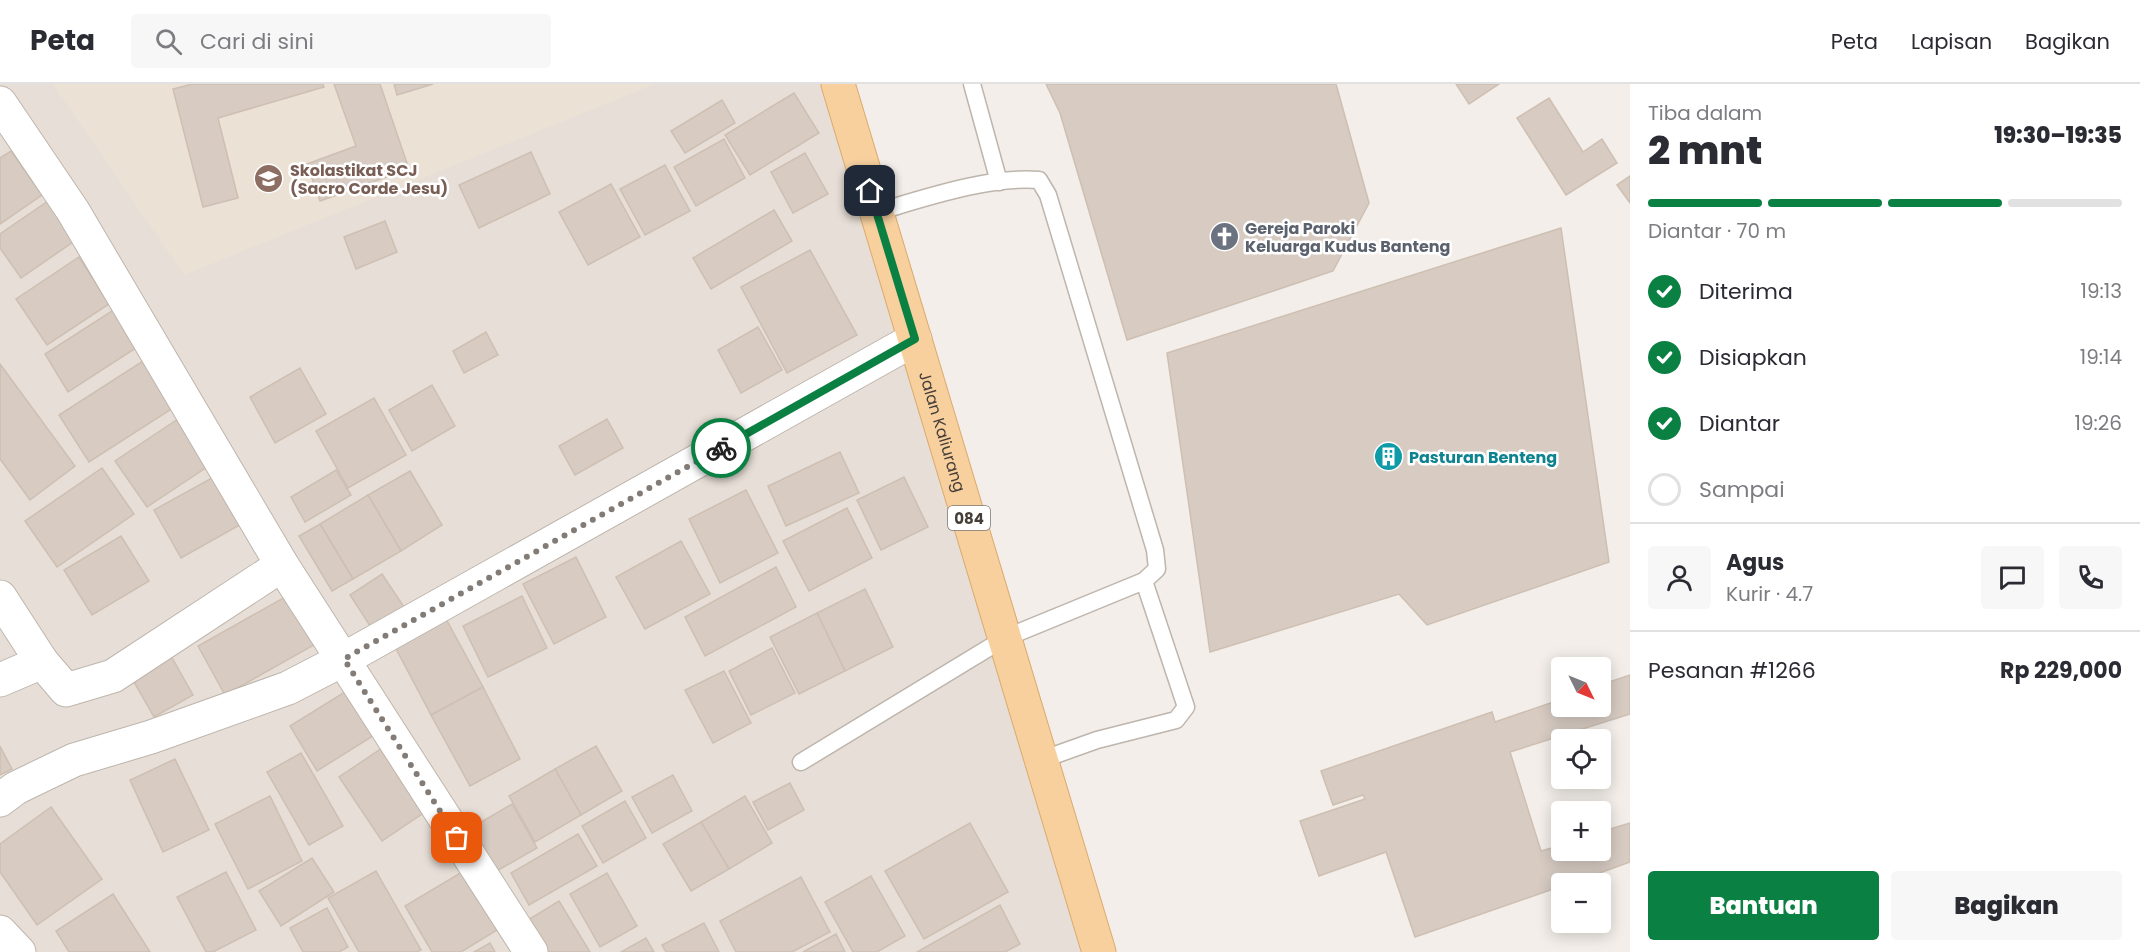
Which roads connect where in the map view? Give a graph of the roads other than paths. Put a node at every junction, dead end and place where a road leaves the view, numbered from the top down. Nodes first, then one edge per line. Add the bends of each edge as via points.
1 (838, 84) edge
2 (972, 84) edge
3 (0, 103) edge
4 (999, 182) junction
5 (877, 212) junction
6 (915, 339) junction
7 (282, 565) junction
8 (1144, 581) junction
9 (0, 597) edge
10 (1005, 638) junction
11 (344, 659) junction
12 (42, 662) junction
13 (0, 680) edge
14 (1041, 760) junction
15 (801, 762) dead end
16 (0, 800) edge
17 (0, 932) edge
18 (19, 952) edge
19 (531, 952) edge
20 (1099, 952) edge

1 - 5 main road, Jalan Kaliurang / 084
2 - 4 lane
3 - 7 street via 73,211
4 - 5 lane
4 - 8 lane via 1039,180 1048,195 1155,550 1157,569
5 - 6 main road, Jalan Kaliurang / 084
6 - 10 main road, Jalan Kaliurang / 084
6 - 11 street
7 - 11 street
7 - 12 street via 113,676 66,690
8 - 10 lane
8 - 14 lane via 1186,707 1176,720 1097,740
9 - 12 street
10 - 14 main road, Jalan Kaliurang / 084
10 - 15 lane
11 - 16 street via 288,688 74,760
11 - 19 street
12 - 13 street
14 - 20 main road, Jalan Kaliurang / 084
17 - 18 street

